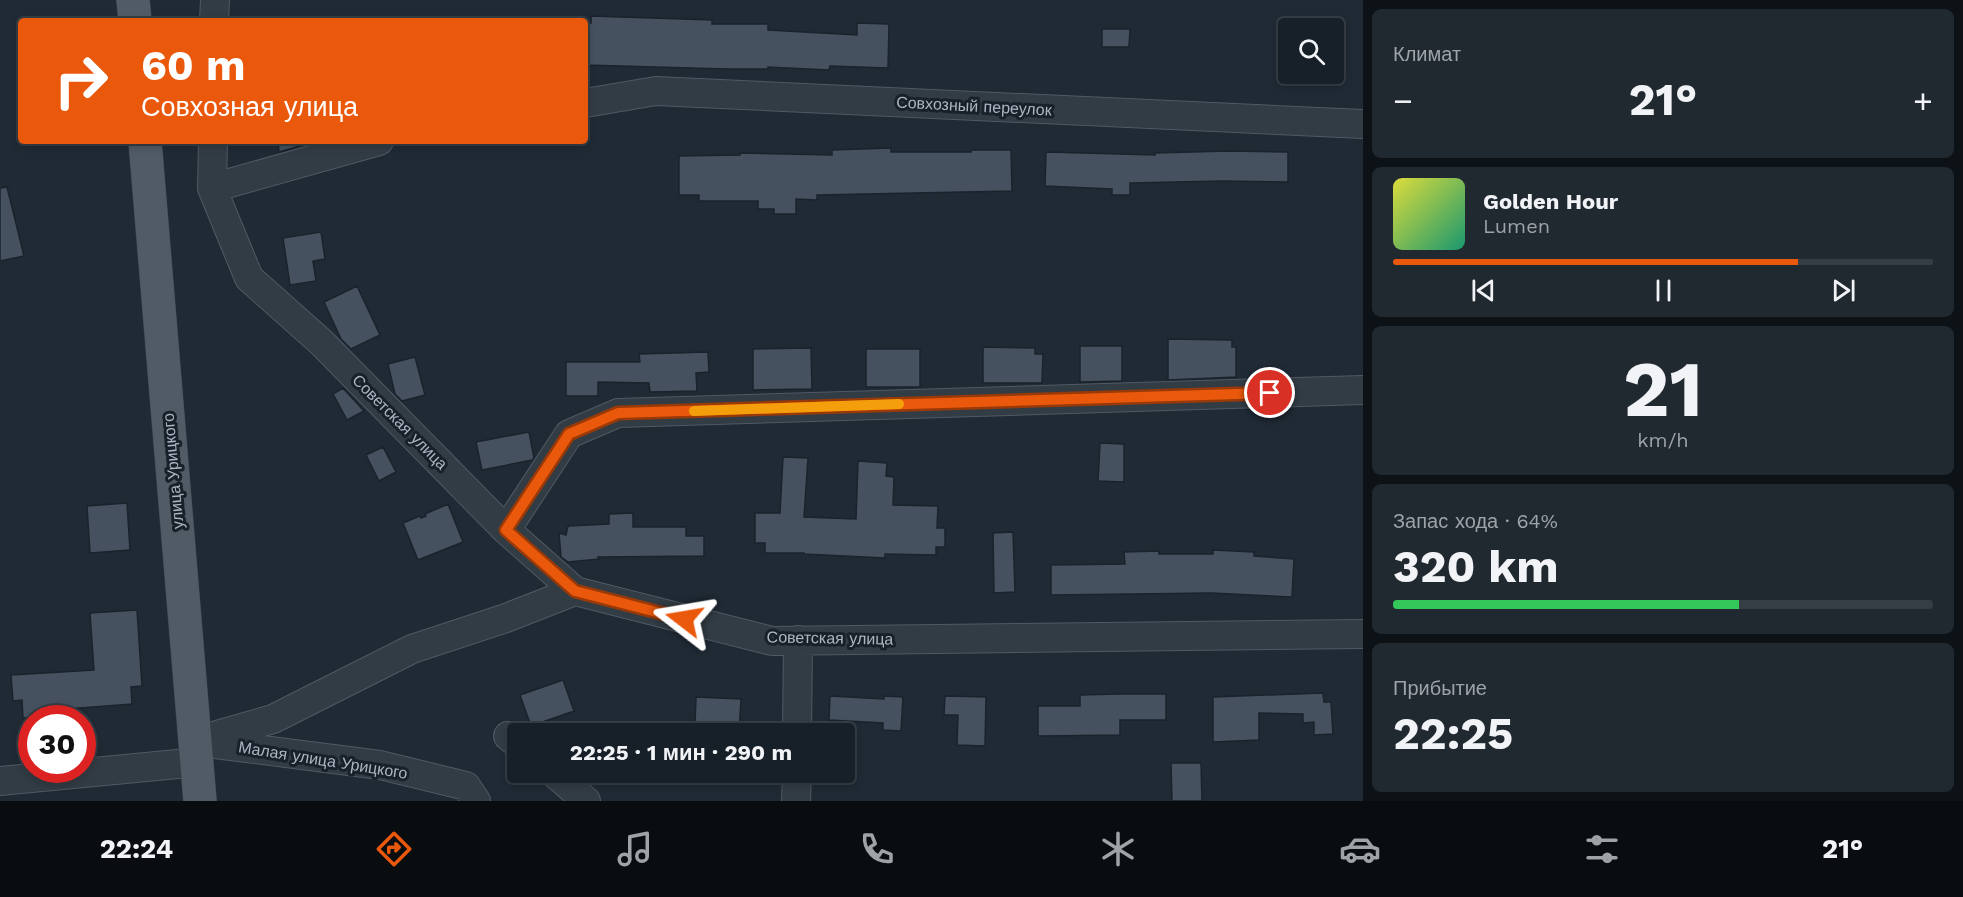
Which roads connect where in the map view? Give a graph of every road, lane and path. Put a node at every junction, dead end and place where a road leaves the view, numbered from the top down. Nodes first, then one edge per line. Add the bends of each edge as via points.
1 (133, 0) edge
2 (214, 0) edge
3 (135, 18) edge
4 (214, 18) edge
5 (588, 102) edge
6 (1363, 123) edge
7 (145, 144) edge
8 (213, 144) edge
9 (368, 144) edge
10 (212, 188) junction
11 (1363, 390) edge
12 (506, 530) junction
13 (575, 591) junction
14 (1363, 634) edge
15 (798, 640) junction
16 (797, 723) edge
17 (197, 752) junction
18 (0, 781) edge
19 (566, 783) edge
20 (797, 783) edge
21 (200, 801) edge
22 (476, 801) edge
23 (586, 801) edge
24 (796, 801) edge

1 - 3 main road
2 - 4 street
5 - 6 street, Совхозный переулок via 656,91
7 - 17 main road, улица Урицкого
8 - 10 street
9 - 10 street
10 - 12 street, Советская улица via 249,278 321,342
11 - 12 street via 618,413 569,434
12 - 13 street, Советская улица
13 - 15 street, Советская улица via 772,641
13 - 17 street via 412,649 273,719
14 - 15 street, Советская улица
15 - 16 street
17 - 18 street
17 - 21 main road, улица Урицкого
17 - 22 street, Малая улица Урицкого via 381,765 466,786
19 - 23 street
20 - 24 street

